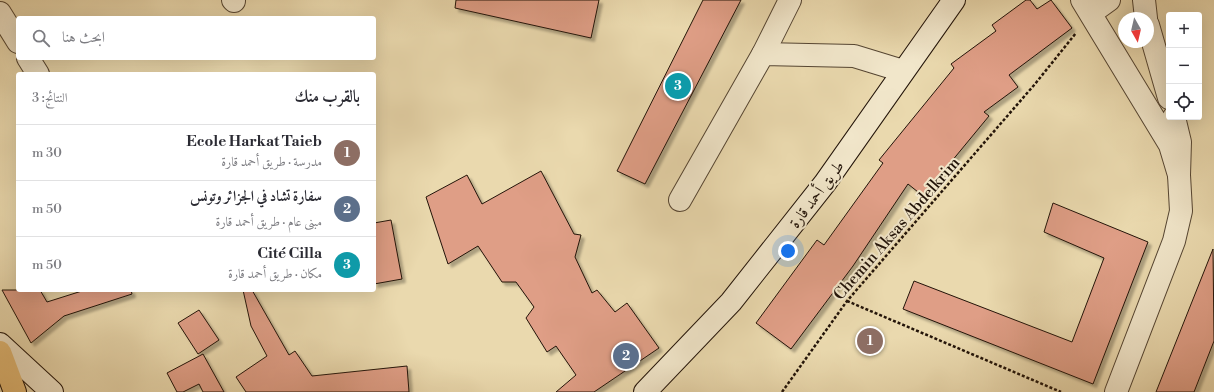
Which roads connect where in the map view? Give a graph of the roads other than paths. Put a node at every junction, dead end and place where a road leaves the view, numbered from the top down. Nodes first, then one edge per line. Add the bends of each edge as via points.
1 (790, 0) edge
2 (954, 0) edge
3 (1109, 0) edge
4 (1144, 0) edge
5 (1087, 7) edge
6 (1145, 12) edge
7 (0, 13) edge
8 (16, 39) edge
9 (1154, 46) edge
10 (763, 54) junction
11 (29, 60) edge
12 (903, 71) junction
13 (37, 72) edge
14 (1166, 88) edge
15 (1175, 120) edge
16 (1179, 175) junction
17 (680, 200) dead end
18 (0, 344) edge
19 (0, 352) edge
20 (15, 392) edge
21 (52, 392) edge
22 (645, 392) edge
23 (1116, 392) edge

1 - 10 street
2 - 12 street, طريق أحمد قارة
3 - 5 street
4 - 6 street
5 - 16 street via 1170,145
7 - 8 street
9 - 14 street
10 - 12 street via 854,56
10 - 17 street
11 - 13 street
12 - 22 street, طريق أحمد قارة via 825,183 731,302
15 - 16 street via 1180,142
16 - 23 street via 1181,211 1174,241
18 - 21 street
19 - 20 main road

